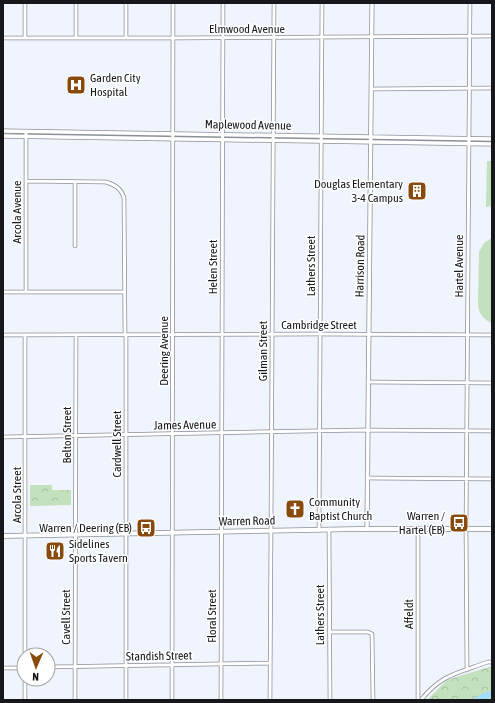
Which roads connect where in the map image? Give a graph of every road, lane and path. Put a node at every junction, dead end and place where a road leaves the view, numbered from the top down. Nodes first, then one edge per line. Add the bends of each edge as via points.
1 (25, 3) edge
2 (76, 3) edge
3 (126, 3) edge
4 (173, 3) edge
5 (223, 3) edge
6 (274, 3) edge
7 (322, 3) edge
8 (372, 3) edge
9 (470, 3) edge
10 (470, 36) junction
11 (492, 36) edge
12 (274, 37) junction
13 (322, 37) junction
14 (372, 37) junction
15 (3, 38) edge
16 (25, 38) junction
17 (76, 38) junction
18 (126, 38) junction
19 (173, 38) junction
20 (223, 38) junction
21 (469, 88) junction
22 (492, 88) edge
23 (372, 89) junction
24 (3, 131) edge
25 (26, 131) junction
26 (173, 133) junction
27 (223, 134) junction
28 (76, 135) junction
29 (126, 135) junction
30 (273, 135) junction
31 (3, 136) edge
32 (26, 136) junction
33 (321, 136) junction
34 (174, 138) junction
35 (469, 138) junction
36 (223, 139) junction
37 (371, 139) junction
38 (492, 139) edge
39 (273, 140) junction
40 (321, 141) junction
41 (469, 143) junction
42 (492, 144) edge
43 (26, 181) junction
44 (75, 182) junction
45 (75, 246) dead end
46 (3, 292) edge
47 (26, 292) junction
48 (124, 292) junction
49 (173, 334) junction
50 (222, 334) junction
51 (272, 334) junction
52 (320, 334) junction
53 (369, 334) junction
54 (467, 334) junction
55 (3, 335) edge
56 (25, 335) junction
57 (76, 335) junction
58 (125, 335) junction
59 (492, 335) edge
60 (368, 382) junction
61 (467, 382) junction
62 (492, 383) edge
63 (368, 430) junction
64 (467, 430) junction
65 (319, 431) junction
66 (492, 431) edge
67 (271, 432) junction
68 (221, 433) junction
69 (172, 434) junction
70 (126, 435) junction
71 (76, 436) junction
72 (3, 437) edge
73 (26, 437) junction
74 (368, 478) junction
75 (467, 479) junction
76 (492, 479) edge
77 (492, 528) edge
78 (329, 529) junction
79 (367, 529) junction
80 (418, 529) junction
81 (466, 529) junction
82 (319, 530) junction
83 (271, 531) junction
84 (220, 532) junction
85 (126, 533) junction
86 (172, 533) junction
87 (26, 535) junction
88 (76, 535) junction
89 (3, 536) edge
90 (330, 632) junction
91 (25, 647) edge
92 (492, 662) edge
93 (270, 663) junction
94 (221, 664) junction
95 (172, 665) junction
96 (126, 666) junction
97 (56, 667) edge
98 (75, 667) junction
99 (3, 668) edge
100 (16, 668) edge
101 (467, 670) junction
102 (25, 687) edge
103 (25, 700) edge
104 (75, 700) edge
105 (126, 700) edge
106 (172, 700) edge
107 (221, 700) edge
108 (270, 700) edge
109 (330, 700) edge
110 (373, 700) edge
111 (419, 700) edge

1 - 16 street
2 - 17 street
3 - 18 street
4 - 19 street, Deering Avenue
5 - 20 street, Helen Street
6 - 12 street, Gilman Street
7 - 13 street, Lathers Street
8 - 14 street, Harrison Road
9 - 10 street, Hartel Avenue
10 - 11 street, Elmwood Avenue
10 - 14 street, Elmwood Avenue
10 - 21 street, Hartel Avenue
12 - 13 street, Elmwood Avenue
12 - 20 street, Elmwood Avenue
12 - 30 street, Gilman Street
13 - 14 street, Elmwood Avenue
13 - 33 street, Lathers Street
14 - 23 street, Harrison Road
15 - 16 street, Elmwood Avenue
16 - 17 street, Elmwood Avenue
17 - 18 street, Elmwood Avenue
18 - 19 street, Elmwood Avenue
19 - 20 street, Elmwood Avenue
19 - 26 street, Deering Avenue
20 - 27 street, Helen Street
21 - 22 street
21 - 23 street
21 - 35 street, Hartel Avenue
23 - 37 street, Harrison Road
24 - 25 street, Maplewood Avenue
25 - 28 street, Maplewood Avenue
25 - 32 street, Arcola Avenue
26 - 27 street, Maplewood Avenue
26 - 29 street, Maplewood Avenue
26 - 34 street, Deering Avenue
27 - 30 street, Maplewood Avenue
27 - 36 street, Helen Street
28 - 29 street, Maplewood Avenue
28 - 32 street, Maplewood Avenue
29 - 34 street, Maplewood Avenue
30 - 33 street, Maplewood Avenue
30 - 39 street, Gilman Street
31 - 32 street, Maplewood Avenue
32 - 43 street, Arcola Avenue
33 - 37 street, Maplewood Avenue
33 - 40 street, Lathers Street
34 - 36 street, Maplewood Avenue
34 - 49 street, Deering Avenue
35 - 37 street, Maplewood Avenue
35 - 38 street, Maplewood Avenue
35 - 41 street, Hartel Avenue
36 - 39 street, Maplewood Avenue
36 - 50 street, Helen Street
37 - 40 street, Maplewood Avenue
37 - 41 street, Maplewood Avenue
37 - 53 street, Harrison Road
39 - 40 street, Maplewood Avenue
39 - 51 street, Gilman Street
40 - 52 street, Lathers Street
41 - 42 street, Maplewood Avenue
41 - 54 street, Hartel Avenue
43 - 44 street
43 - 47 street, Arcola Avenue
44 - 45 street
44 - 48 street, Cardwell Street via 106,182 114,185 123,195
46 - 47 street
47 - 48 street
48 - 58 street, Cardwell Street
49 - 50 street, Cambridge Street
49 - 58 street, Cambridge Street
49 - 69 street, Deering Avenue
50 - 51 street, Cambridge Street
50 - 68 street, Helen Street
51 - 52 street, Cambridge Street
51 - 67 street, Gilman Street
52 - 53 street, Cambridge Street
52 - 65 street, Lathers Street
53 - 54 street, Cambridge Street
53 - 60 street, Harrison Road
54 - 59 street, Cambridge Street
54 - 61 street, Hartel Avenue
55 - 56 street, Cambridge Street
56 - 57 street, Cambridge Street
56 - 73 street, Arcola Street
57 - 58 street, Cambridge Street
57 - 71 street, Belton Street
58 - 70 street, Cardwell Street
60 - 61 street
60 - 63 street, Harrison Road
61 - 62 street
61 - 64 street, Hartel Avenue
63 - 64 street, James Avenue
63 - 65 street, James Avenue
63 - 74 street, Harrison Road
64 - 66 street, James Avenue
64 - 75 street, Hartel Avenue
65 - 67 street, James Avenue
65 - 82 street, Lathers Street
67 - 68 street, James Avenue
67 - 83 street, Gilman Street
68 - 69 street, James Avenue
68 - 84 street, Helen Street
69 - 70 street, James Avenue
69 - 86 street, Deering Avenue
70 - 71 street, James Avenue
70 - 85 street, Cardwell Street
71 - 73 street, James Avenue
71 - 88 street, Belton Street
72 - 73 street, James Avenue
73 - 87 street, Arcola Street
74 - 75 street
74 - 79 street, Harrison Road
75 - 76 street
75 - 81 street, Hartel Avenue
77 - 81 main road, Warren Road
78 - 79 main road, Warren Road
78 - 82 main road, Warren Road
78 - 90 street, Lathers Street
79 - 80 main road, Warren Road
80 - 81 main road, Warren Road
80 - 111 street, Affeldt
81 - 101 street, Hartel Avenue
82 - 83 main road, Warren Road
83 - 84 main road, Warren Road
83 - 93 street, Gilman Street
84 - 86 main road, Warren Road
84 - 94 street, Floral Street
85 - 86 main road, Warren Road
85 - 88 main road, Warren Road
85 - 96 street, Cardwell Street
86 - 95 street, Deering Avenue
87 - 88 main road, Warren Road
87 - 89 main road, Warren Road
87 - 91 street, Arcola Street
88 - 98 street, Cavell Street
90 - 109 street, Lathers Street
90 - 110 street via 372,634
92 - 101 street
93 - 94 street, Standish Street
93 - 108 street, Gilman Street
94 - 95 street, Standish Street
94 - 107 street, Floral Street
95 - 96 street, Standish Street
95 - 106 street, Deering Avenue
96 - 98 street, Standish Street
96 - 105 street, Cardwell Street
97 - 98 street, Standish Street
98 - 104 street, Cavell Street
99 - 100 street
101 - 111 street via 439,681
102 - 103 street

